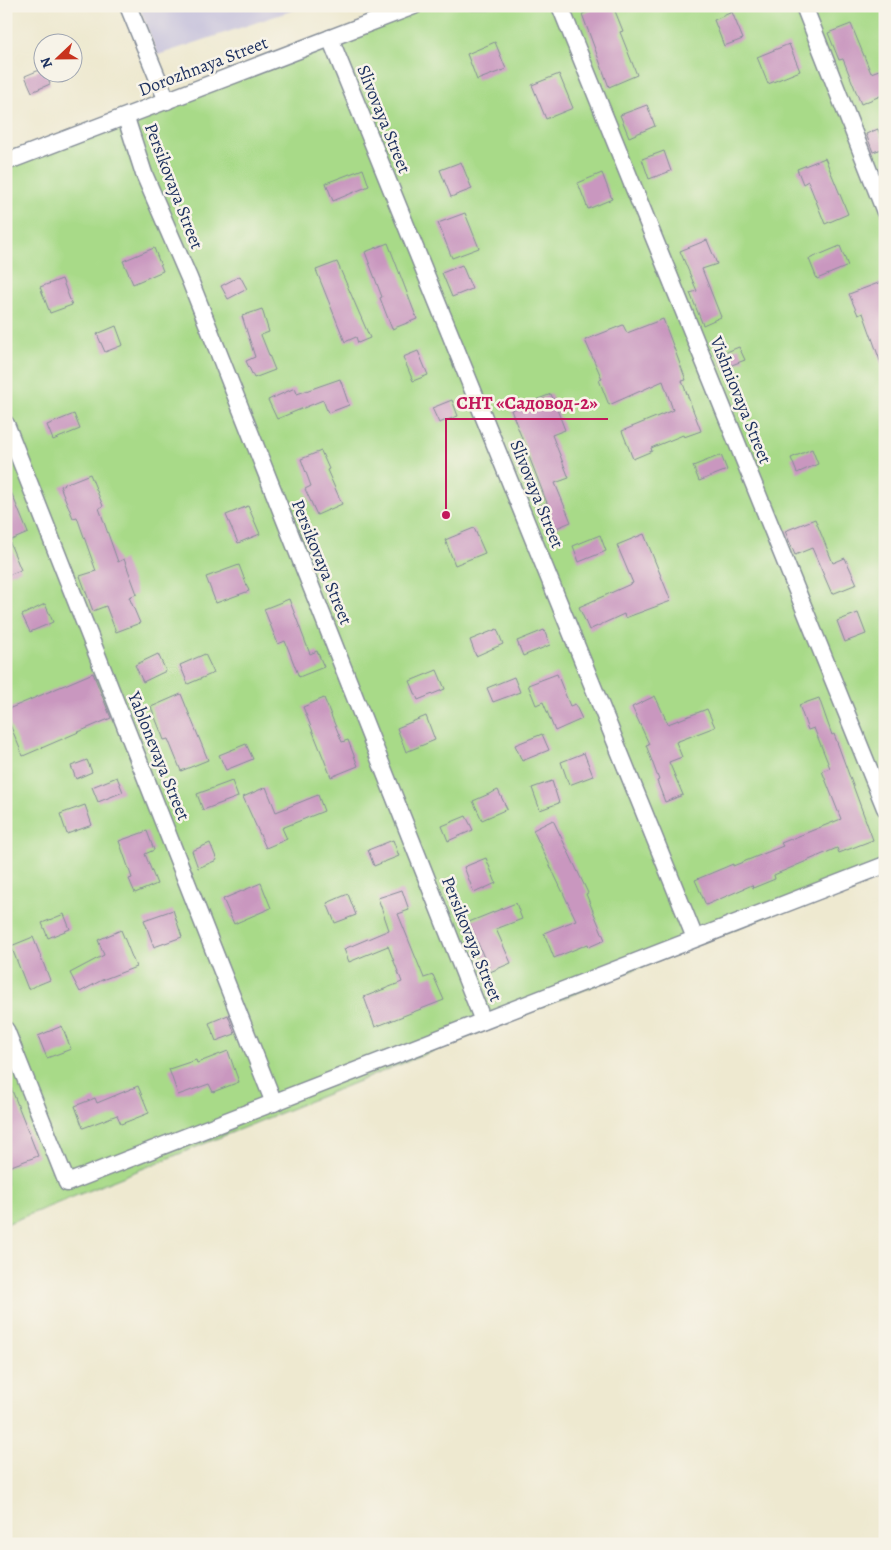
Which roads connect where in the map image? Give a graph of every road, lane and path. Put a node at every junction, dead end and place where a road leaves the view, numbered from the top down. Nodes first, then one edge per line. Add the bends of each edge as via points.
1 (128, 6) edge
2 (560, 6) edge
3 (804, 6) edge
4 (412, 7) edge
5 (330, 38) junction
6 (167, 102) junction
7 (126, 118) junction
8 (6, 162) edge
9 (885, 212) edge
10 (6, 424) edge
11 (885, 808) edge
12 (885, 865) edge
13 (695, 938) junction
14 (483, 1021) junction
15 (6, 1030) edge
16 (274, 1103) junction

1 - 6 street
2 - 11 street, Vishniovaya Street
3 - 9 street
4 - 5 street, Dorozhnaya Street
5 - 6 street, Dorozhnaya Street
5 - 13 street, Slivovaya Street
6 - 7 street, Dorozhnaya Street
7 - 8 street, Dorozhnaya Street
7 - 14 street, Persikovaya Street via 144,174 189,278
10 - 16 street, Yablonevaya Street
12 - 13 street
13 - 14 street
14 - 16 street
15 - 16 street via 67,1183

